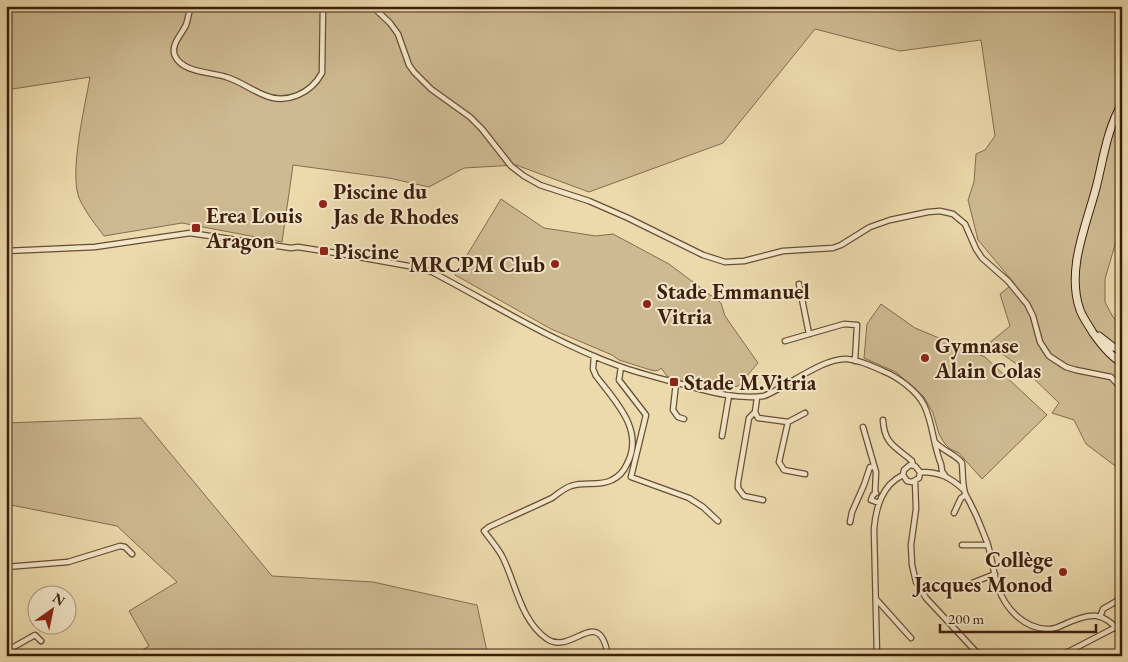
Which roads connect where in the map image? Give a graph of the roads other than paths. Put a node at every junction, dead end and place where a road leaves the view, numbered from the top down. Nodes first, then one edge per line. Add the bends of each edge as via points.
1 (191, 6) edge
2 (323, 6) edge
3 (372, 6) edge
4 (1122, 104) edge
5 (6, 251) edge
6 (799, 284) dead end
7 (1085, 320) junction
8 (809, 334) junction
9 (785, 341) dead end
10 (1122, 350) edge
11 (594, 356) junction
12 (855, 361) junction
13 (1122, 363) edge
14 (621, 367) junction
15 (676, 383) junction
16 (1122, 388) edge
17 (729, 395) junction
18 (756, 398) junction
19 (755, 412) junction
20 (805, 413) dead end
21 (684, 419) dead end
22 (883, 420) dead end
23 (788, 422) junction
24 (863, 427) dead end
25 (722, 436) dead end
26 (934, 440) junction
27 (952, 456) junction
28 (913, 465) junction
29 (941, 466) junction
30 (874, 467) junction
31 (920, 472) junction
32 (929, 472) junction
33 (961, 472) junction
34 (804, 474) dead end
35 (903, 475) junction
36 (947, 477) junction
37 (915, 481) junction
38 (875, 493) junction
39 (965, 493) junction
40 (882, 496) junction
41 (763, 500) dead end
42 (879, 503) junction
43 (954, 513) dead end
44 (718, 521) dead end
45 (850, 522) dead end
46 (962, 545) dead end
47 (988, 545) junction
48 (132, 554) dead end
49 (6, 567) edge
50 (995, 574) junction
51 (972, 583) dead end
52 (1122, 598) edge
53 (876, 599) junction
54 (1100, 617) junction
55 (1116, 628) junction
56 (1122, 634) edge
57 (911, 638) dead end
58 (41, 641) dead end
59 (6, 647) edge
60 (608, 656) edge
61 (877, 656) edge
62 (980, 656) edge
63 (1060, 656) edge

1 - 2 street via 174,49 178,60 202,73 225,76 265,96 283,98 301,94 317,82 322,73
3 - 16 street via 398,34 414,72 482,129 512,166 540,185 590,202 724,262 744,261 783,251 833,248 870,227 890,220 928,212 953,214 965,224 982,258 1008,281 1027,304 1040,342 1049,356 1066,367 1108,376
4 - 7 main road via 1114,120 1076,263 1076,294
5 - 11 street via 95,247 190,232 369,258 432,272
6 - 8 street
7 - 10 main road via 1103,340
7 - 13 main road via 1111,355
8 - 9 street
8 - 12 street via 844,324 857,325
11 - 14 street
11 - 60 street via 596,376 629,420 632,431 633,445 623,473 611,481 568,487 484,531 502,555 527,616 547,639 559,642 597,632 606,644
12 - 18 street via 840,359 829,362 776,392
12 - 26 street via 895,377 916,394 923,404
14 - 15 street
14 - 44 street via 619,380 646,415 630,477 689,498
15 - 17 street
15 - 21 street via 673,410
17 - 18 street
17 - 25 street
18 - 19 street
19 - 23 street via 758,418
19 - 41 street via 749,418 738,488 744,496
20 - 23 street
22 - 28 street via 884,432 890,442
23 - 34 street via 779,462 784,470
24 - 30 street
26 - 27 street
26 - 29 street
27 - 29 street via 945,458
27 - 33 street via 960,460
28 - 31 street
28 - 35 street via 906,468
29 - 32 street
29 - 36 street
30 - 38 street
30 - 45 street via 870,467
31 - 32 street
31 - 37 street
32 - 36 street
33 - 36 street via 956,477
33 - 39 street
35 - 37 street via 907,481
35 - 40 street via 890,483
36 - 39 street
37 - 62 street via 916,509 911,545 916,582 926,598
38 - 40 street
38 - 42 street via 871,500
39 - 43 street
39 - 47 street
40 - 42 street
42 - 53 street via 874,529
46 - 47 street
47 - 50 street
48 - 49 street via 120,546 68,562
50 - 51 street
50 - 54 street via 997,586 1009,608 1029,624 1048,629 1086,615
52 - 54 street via 1103,609
53 - 57 street
53 - 61 street
54 - 55 street
55 - 56 street
55 - 63 street
58 - 59 street via 35,635 10,649

